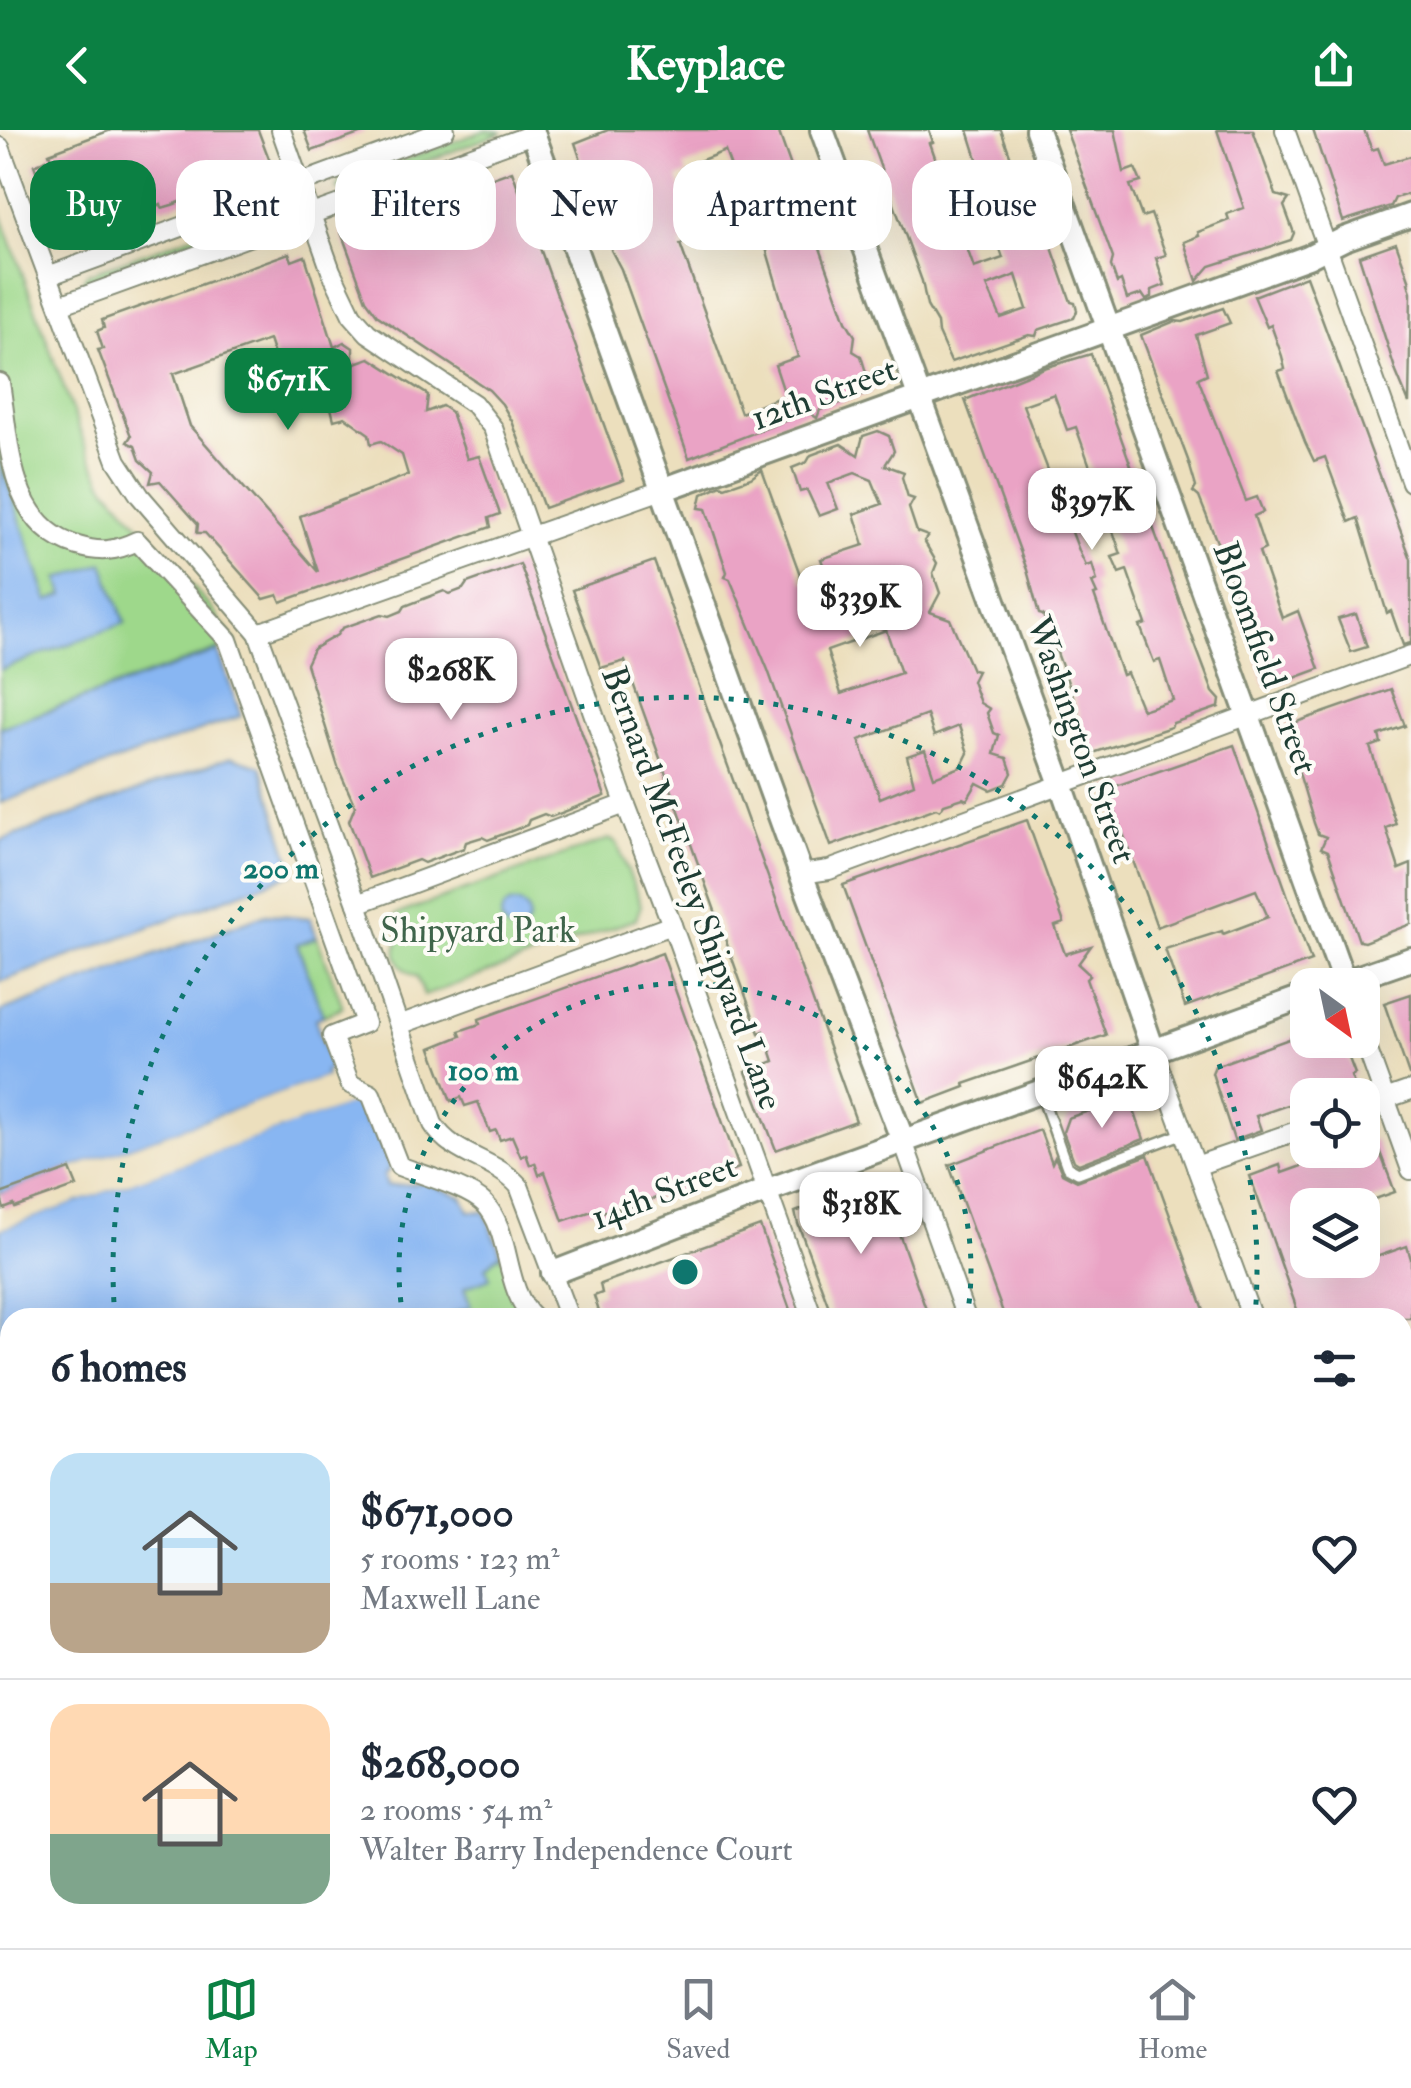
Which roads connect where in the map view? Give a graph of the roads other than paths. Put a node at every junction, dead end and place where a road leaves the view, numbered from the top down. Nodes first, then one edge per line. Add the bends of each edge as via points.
1 (281, 130) edge
2 (444, 130) edge
3 (822, 130) edge
4 (1036, 130) edge
5 (1285, 130) edge
6 (536, 131) edge
7 (0, 147) edge
8 (292, 160) edge
9 (315, 178) edge
10 (315, 212) edge
11 (1411, 214) edge
12 (315, 225) edge
13 (176, 229) edge
14 (1328, 246) junction
15 (210, 250) edge
16 (48, 276) junction
17 (60, 305) junction
18 (1110, 330) junction
19 (0, 383) edge
20 (920, 397) junction
21 (1411, 482) edge
22 (662, 490) junction
23 (532, 537) junction
24 (258, 633) junction
25 (1411, 655) edge
26 (1248, 714) junction
27 (1060, 784) junction
28 (626, 804) junction
29 (801, 874) junction
30 (358, 904) junction
31 (672, 925) junction
32 (1411, 959) edge
33 (1336, 968) edge
34 (1380, 970) edge
35 (1290, 1001) edge
36 (400, 1025) junction
37 (1154, 1050) junction
38 (1371, 1058) edge
39 (1411, 1090) edge
40 (1040, 1092) junction
41 (1386, 1099) junction
42 (1380, 1101) edge
43 (1184, 1133) junction
44 (1290, 1133) edge
45 (903, 1141) junction
46 (1196, 1166) junction
47 (1411, 1170) edge
48 (768, 1190) junction
49 (553, 1272) junction
50 (525, 1308) edge
51 (566, 1308) edge
52 (809, 1308) edge
53 (962, 1308) edge
54 (1248, 1308) edge

1 - 8 street, Bernard McFeeley Shipyard Lane
2 - 9 street
3 - 20 street, Washington Street
4 - 18 street, Bloomfield Street
5 - 14 street
6 - 10 street
6 - 22 street
7 - 16 street
11 - 14 street, 12th Street
12 - 23 street, Bernard McFeeley Shipyard Lane via 352,315 368,333 474,404 493,428
13 - 16 street
14 - 18 street, 12th Street
14 - 21 street
15 - 17 street
16 - 17 street
17 - 24 street via 124,474
18 - 20 street, 12th Street
18 - 26 street, Bloomfield Street
19 - 50 street via 15,482 30,513 47,532 87,549 106,551 142,537 228,640 365,1023 332,1036 350,1084 370,1094 399,1166 486,1205
20 - 22 street, 12th Street
20 - 27 street, Washington Street
22 - 23 street, 12th Street
22 - 29 street
23 - 24 street, 12th Street
23 - 28 street, Bernard McFeeley Shipyard Lane
24 - 30 street
25 - 26 street
26 - 27 street
26 - 33 street, Bloomfield Street
27 - 29 street via 829,870
27 - 37 street, Washington Street
28 - 30 street
28 - 31 street, Bernard McFeeley Shipyard Lane
29 - 45 street
30 - 36 street
31 - 36 street
31 - 48 street, Bernard McFeeley Shipyard Lane
32 - 34 street
35 - 37 street, 14th Street
36 - 49 street via 440,1135 518,1186
37 - 40 street, 14th Street
37 - 43 street, Washington Street
38 - 41 street
39 - 41 street
40 - 43 lane via 1068,1167 1078,1173
40 - 45 street, 14th Street
41 - 42 street
41 - 47 street
43 - 46 street, Washington Street
44 - 46 street
45 - 48 street, 14th Street
45 - 53 street
46 - 54 street, Washington Street
48 - 49 street, 14th Street
48 - 52 street, Bernard McFeeley Shipyard Lane
49 - 51 street

